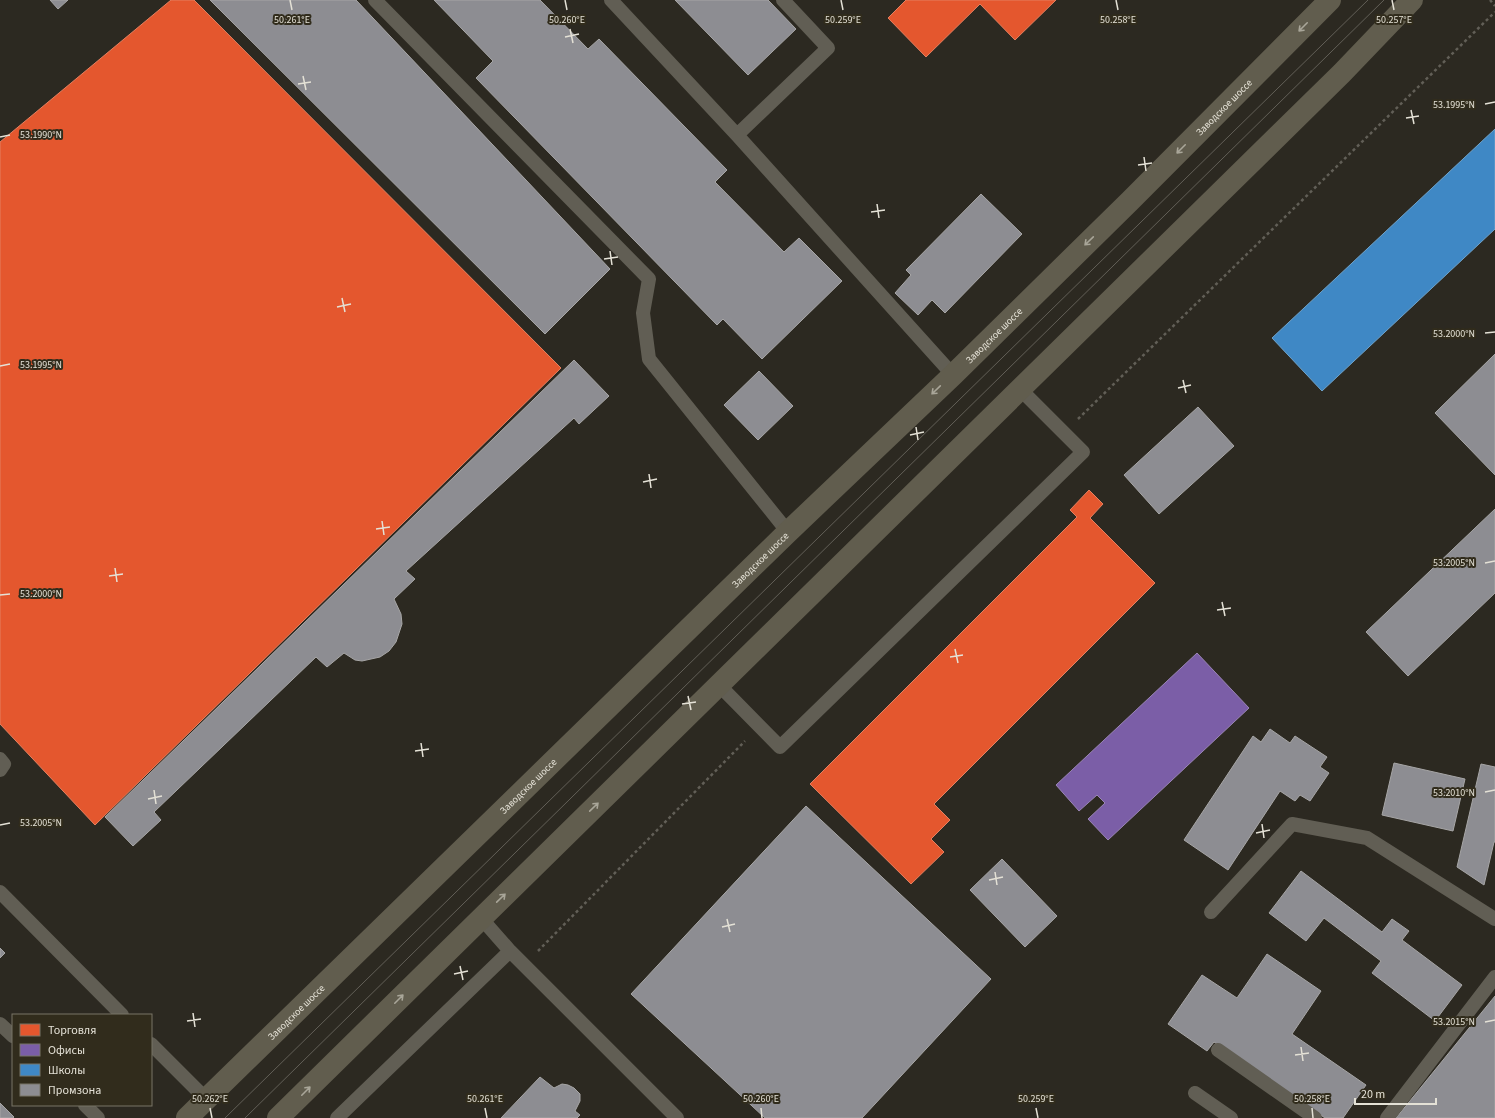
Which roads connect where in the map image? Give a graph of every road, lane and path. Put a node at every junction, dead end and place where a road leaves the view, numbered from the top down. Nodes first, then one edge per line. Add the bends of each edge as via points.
1 (375, 0) edge
2 (611, 0) edge
3 (783, 0) edge
4 (1330, 0) edge
5 (1412, 0) edge
6 (1490, 0) edge
7 (1495, 6) edge
8 (1495, 12) edge
9 (737, 135) junction
10 (953, 375) junction
11 (1020, 389) junction
12 (1064, 433) junction
13 (788, 532) junction
14 (719, 685) junction
15 (761, 726) junction
16 (0, 759) edge
17 (0, 770) edge
18 (0, 892) edge
19 (1211, 912) dead end
20 (481, 918) junction
21 (1495, 919) edge
22 (510, 951) junction
23 (524, 965) junction
24 (1495, 977) edge
25 (121, 1014) edge
26 (0, 1024) edge
27 (12, 1035) edge
28 (152, 1045) edge
29 (1218, 1050) dead end
30 (1195, 1093) dead end
31 (206, 1099) junction
32 (86, 1106) edge
33 (98, 1118) edge
34 (187, 1118) edge
35 (278, 1118) edge
36 (337, 1118) edge
37 (677, 1118) edge
38 (1231, 1118) edge
39 (1315, 1118) edge
40 (1387, 1118) edge

1 - 13 lane via 649,279 643,313 649,359
2 - 9 lane
3 - 9 lane via 828,48
4 -> 10 main road, Заводское шоссе
5 - 11 main road via 1342,73
6 - 7 path
8 - 12 path
9 - 10 lane
10 -> 13 main road, Заводское шоссе
11 - 12 lane
11 - 14 main road
12 - 15 lane via 1083,452 780,747
13 - 31 main road, Заводское шоссе
14 - 15 lane
20 -> 14 main road
15 - 23 path
16 - 17 lane via 4,764
18 - 25 lane
19 - 21 lane via 1292,824 1367,838
20 - 22 lane
35 -> 20 main road
22 - 23 lane
22 - 36 lane
23 - 37 lane
24 - 40 lane
26 - 27 lane
28 - 31 lane
29 - 39 lane
30 - 38 lane
31 - 34 main road, Заводское шоссе
32 - 33 lane

